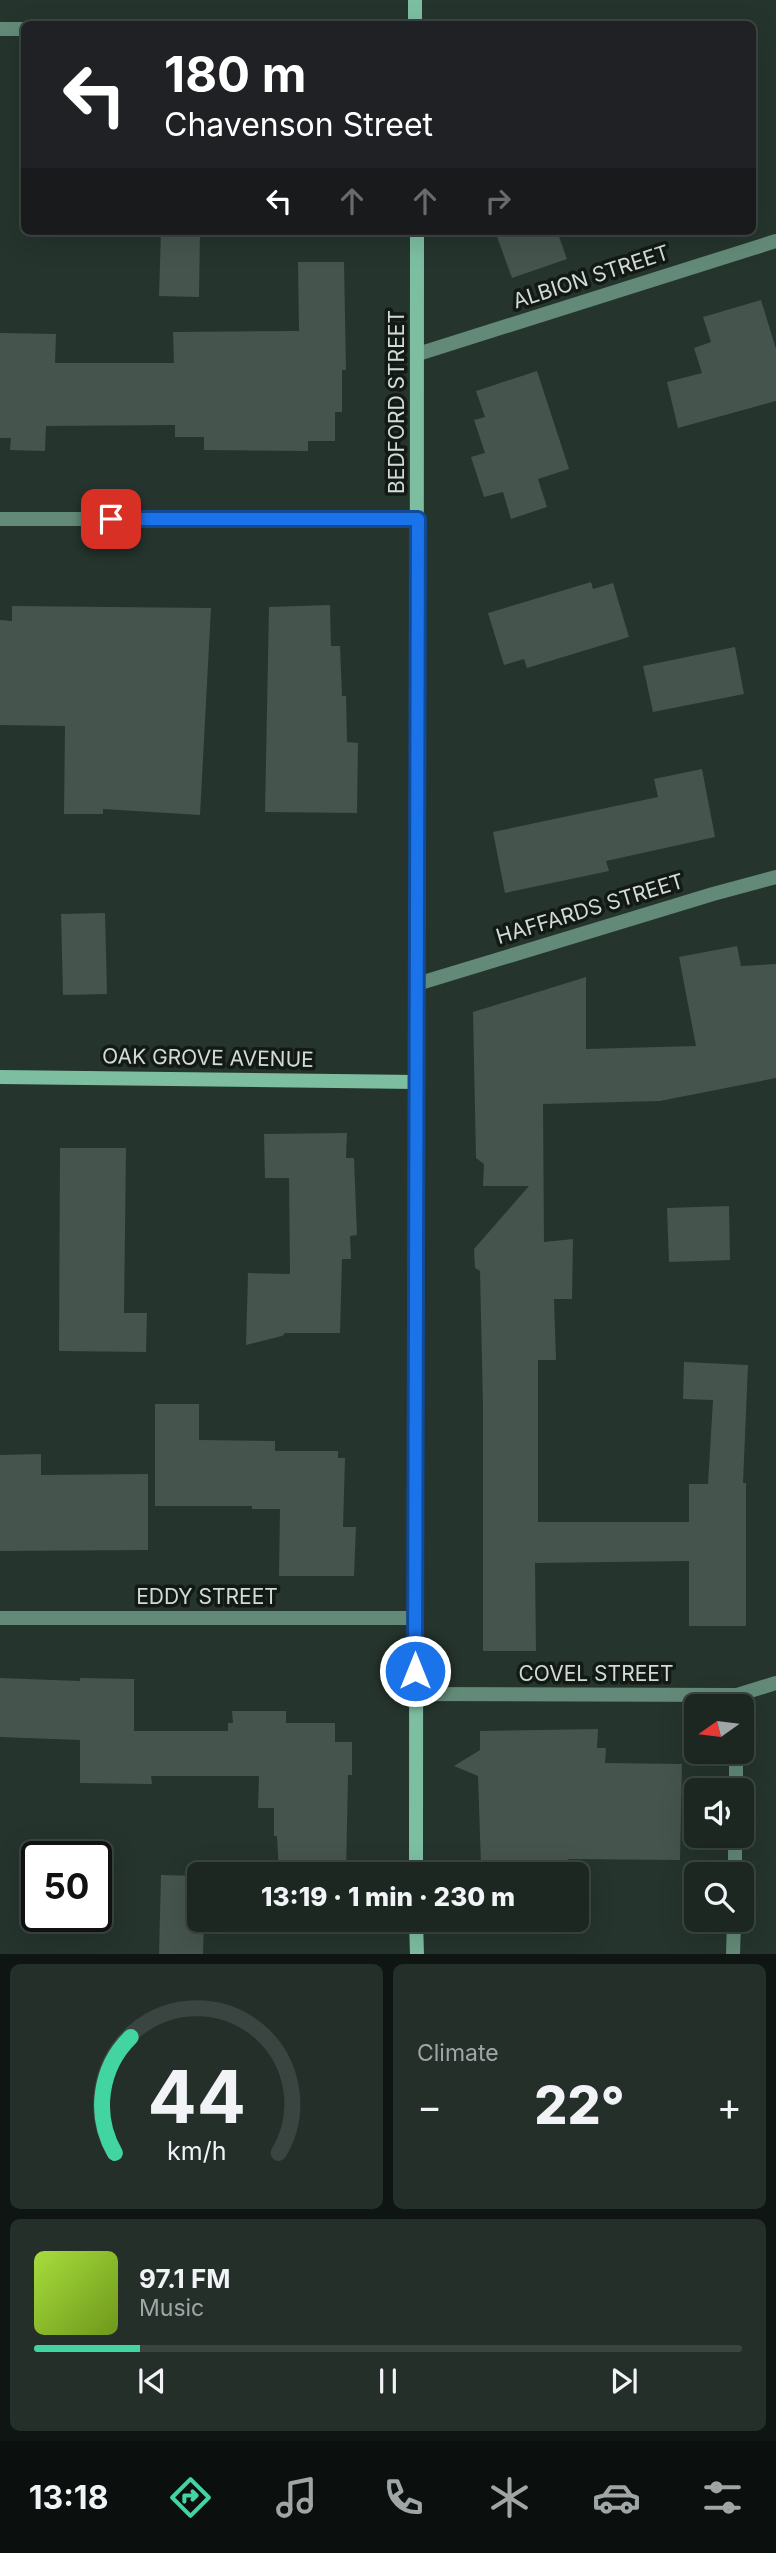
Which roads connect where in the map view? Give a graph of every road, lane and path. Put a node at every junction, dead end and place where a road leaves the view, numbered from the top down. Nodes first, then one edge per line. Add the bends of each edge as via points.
1 (415, 0) edge
2 (415, 21) edge
3 (0, 29) edge
4 (21, 29) edge
5 (417, 235) edge
6 (776, 241) edge
7 (418, 354) junction
8 (0, 519) edge
9 (418, 519) junction
10 (776, 877) edge
11 (416, 984) junction
12 (0, 1077) edge
13 (416, 1082) junction
14 (0, 1618) edge
15 (415, 1618) junction
16 (776, 1683) edge
17 (415, 1694) junction
18 (752, 1694) edge
19 (684, 1700) edge
20 (416, 1862) edge
21 (416, 1932) edge
22 (734, 1932) edge
23 (417, 1954) edge
24 (733, 1954) edge

1 - 2 main road
3 - 4 street
5 - 7 main road, BEDFORD STREET
6 - 7 street, ALBION STREET
7 - 9 main road, BEDFORD STREET
8 - 9 street
9 - 11 main road, BEDFORD STREET
10 - 11 street, HAFFARDS STREET
11 - 13 main road, BEDFORD STREET
12 - 13 main road, OAK GROVE AVENUE
13 - 15 main road, BEDFORD STREET
14 - 15 street, EDDY STREET
15 - 17 main road, BEDFORD STREET
16 - 18 street, COVEL STREET
17 - 19 street, COVEL STREET
17 - 20 main road, BEDFORD STREET
21 - 23 main road
22 - 24 street

